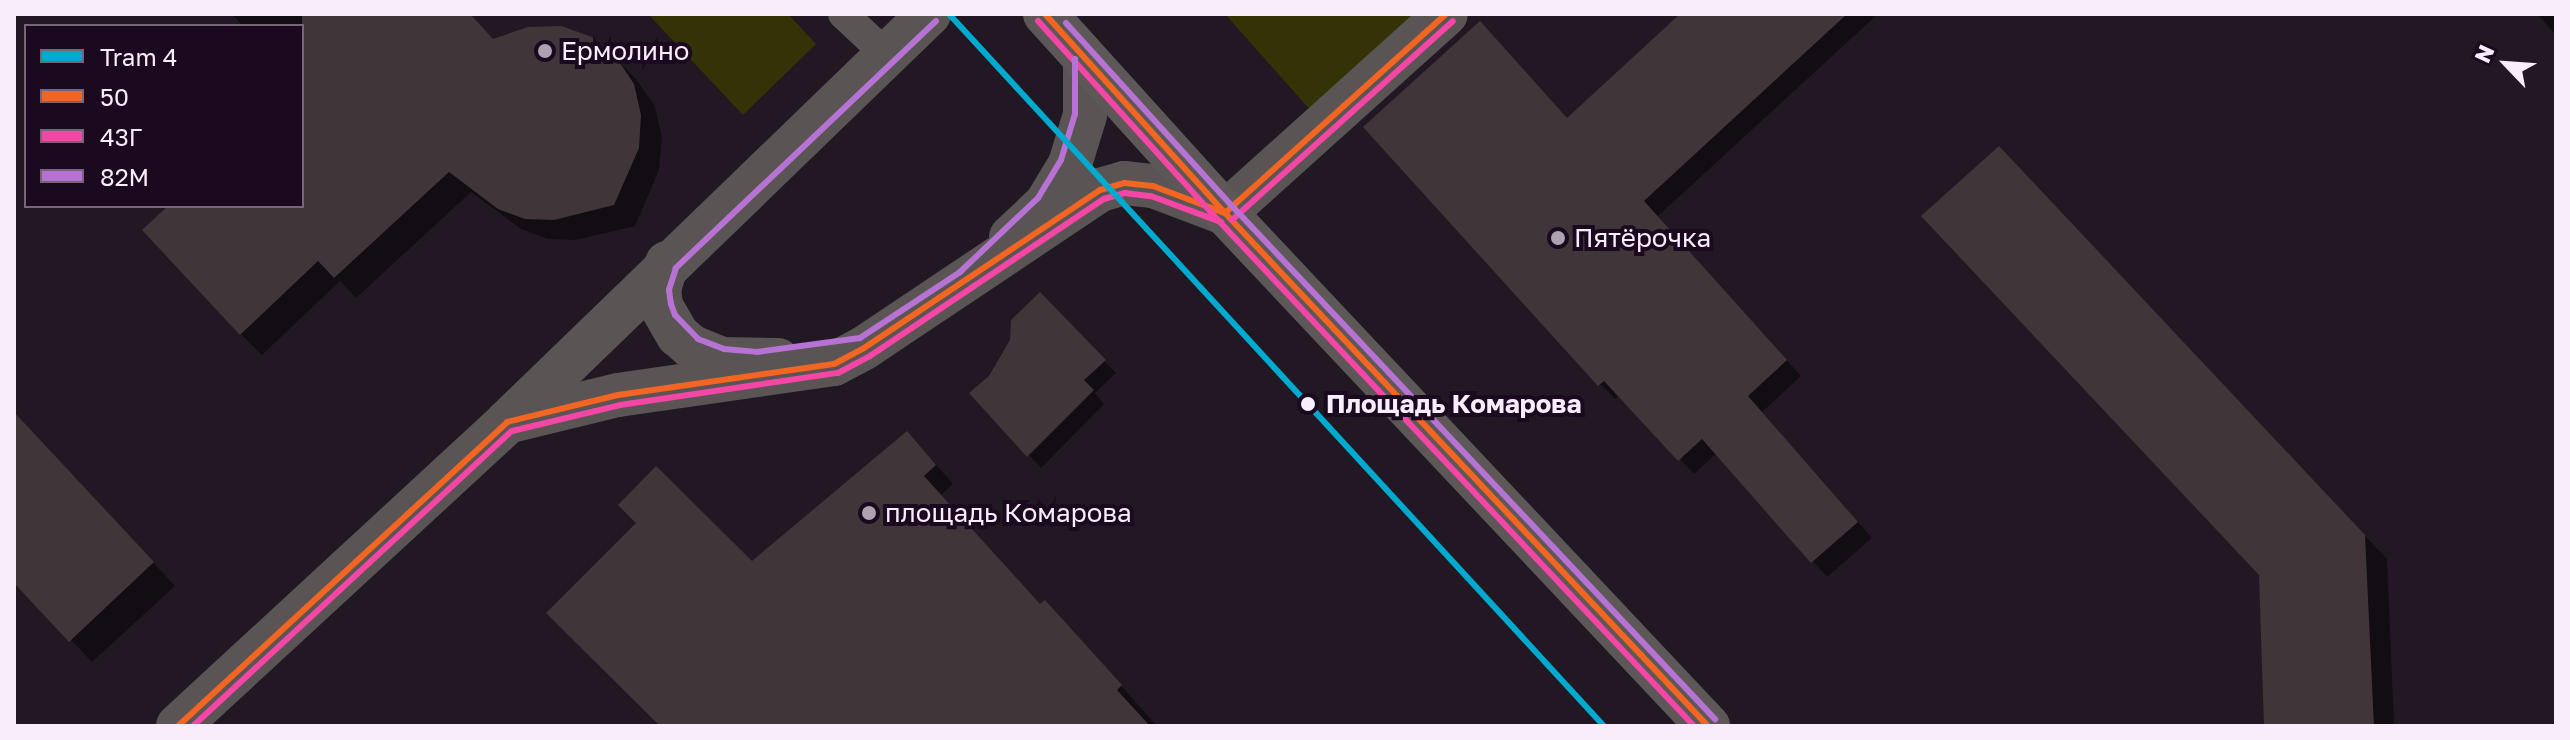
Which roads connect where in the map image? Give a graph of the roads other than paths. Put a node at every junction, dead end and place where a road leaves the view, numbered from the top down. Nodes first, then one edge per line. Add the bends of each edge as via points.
1 (843, 14) edge
2 (929, 14) edge
3 (1045, 14) edge
4 (1446, 14) edge
5 (887, 55) junction
6 (1085, 59) junction
7 (1225, 213) junction
8 (667, 263) junction
9 (966, 280) junction
10 (864, 348) junction
11 (507, 422) junction
12 (178, 726) edge
13 (1708, 726) edge

1 - 5 lane
2 - 5 street
3 - 6 main road
4 - 7 street
5 - 8 street
6 - 7 main road
6 - 9 street via 1085,115 1070,164 1046,204
7 - 9 street via 1170,190 1124,183 1081,200
7 - 13 main road
8 - 10 street via 659,289 666,320 678,335 709,354 757,362
8 - 11 street
9 - 10 street
10 - 11 street via 821,369 618,395
11 - 12 street

